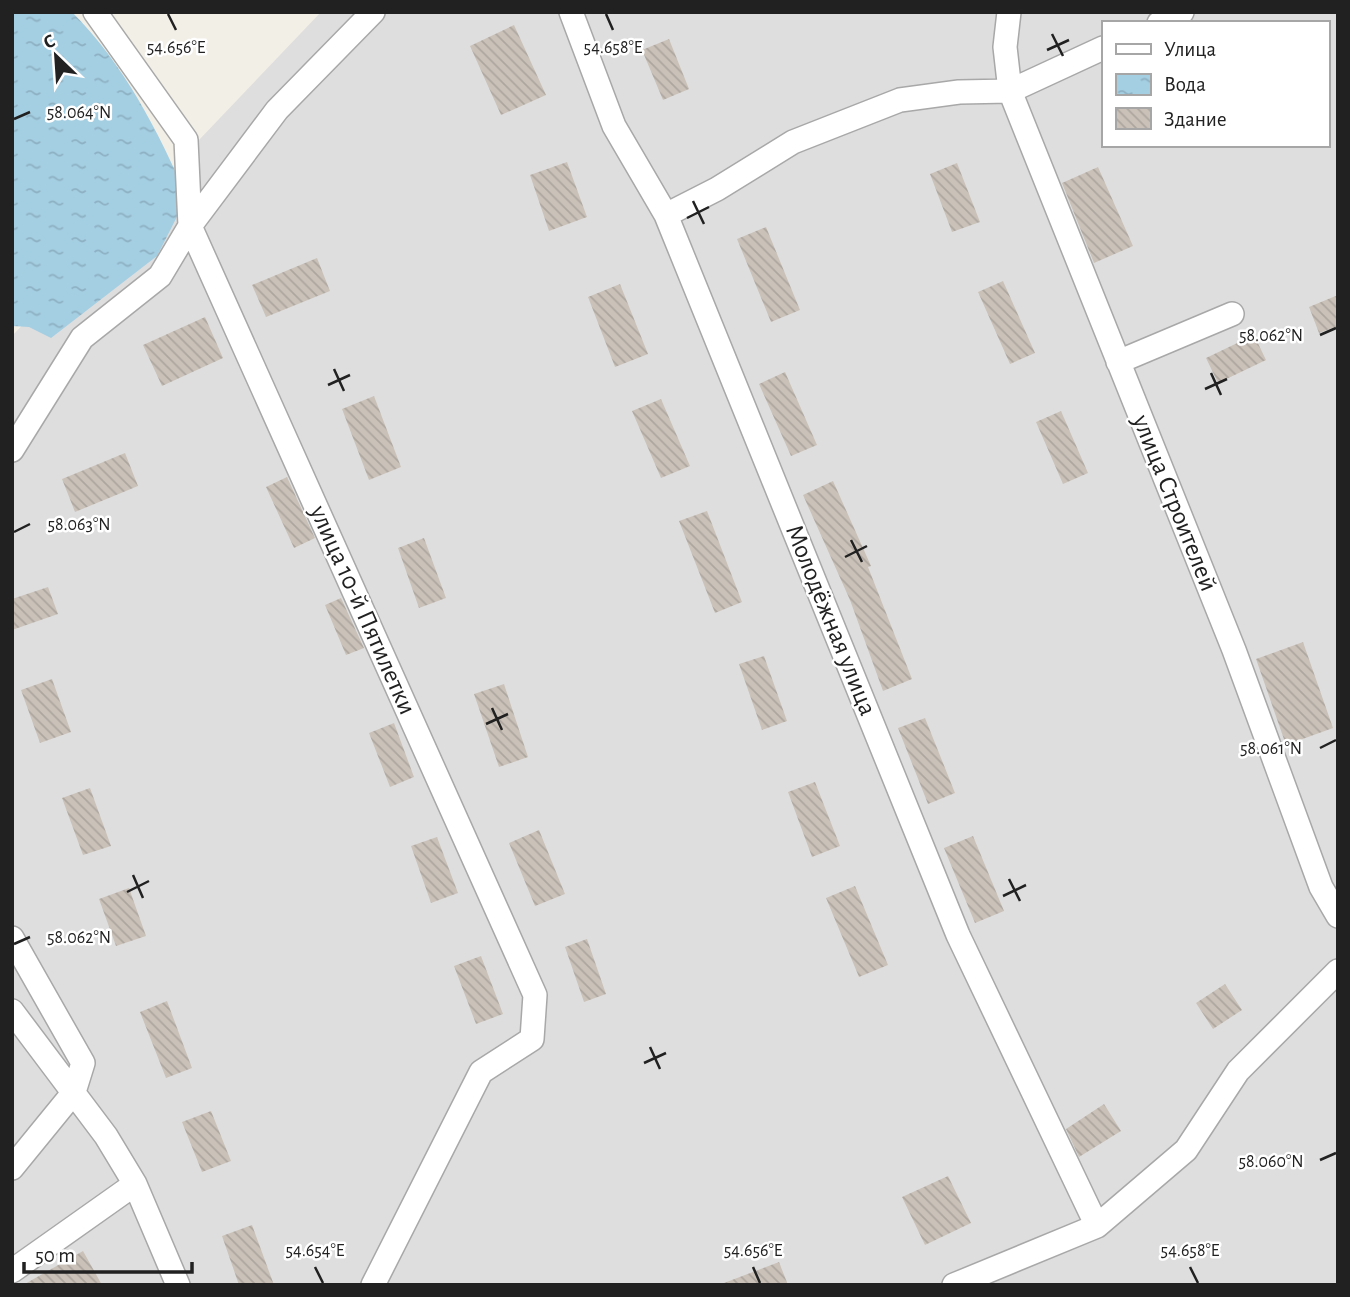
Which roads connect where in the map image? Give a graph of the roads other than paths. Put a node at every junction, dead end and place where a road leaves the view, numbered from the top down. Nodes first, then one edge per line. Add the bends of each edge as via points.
1 (95, 12) edge
2 (373, 12) edge
3 (571, 12) edge
4 (1009, 12) edge
5 (1182, 12) edge
6 (1163, 21) edge
7 (1102, 48) edge
8 (1010, 91) junction
9 (666, 215) junction
10 (190, 226) junction
11 (1232, 314) dead end
12 (1118, 362) junction
13 (12, 450) edge
14 (1338, 916) edge
15 (12, 938) edge
16 (1338, 971) edge
17 (12, 1011) edge
18 (74, 1092) junction
19 (12, 1168) edge
20 (135, 1184) junction
21 (1097, 1226) junction
22 (12, 1271) edge
23 (178, 1285) edge
24 (373, 1285) edge
25 (954, 1285) edge

1 - 10 street via 186,140
2 - 10 street via 277,110
3 - 9 street, Молодёжная улица via 614,126
4 - 8 street, улица Строителей via 1004,47
5 - 6 street
7 - 8 street
8 - 9 street via 900,100 793,142
8 - 12 street, улица Строителей
9 - 21 street, Молодёжная улица via 958,935
10 - 13 street via 160,275 82,338
10 - 24 street, улица 10-й Пятилетки via 536,995 532,1040 481,1072
11 - 12 street
12 - 14 street, улица Строителей via 1234,650 1321,887
15 - 18 street via 83,1063
16 - 21 street via 1238,1071 1186,1150
17 - 18 street
18 - 19 street
18 - 20 street
20 - 22 street
20 - 23 street
21 - 25 street

